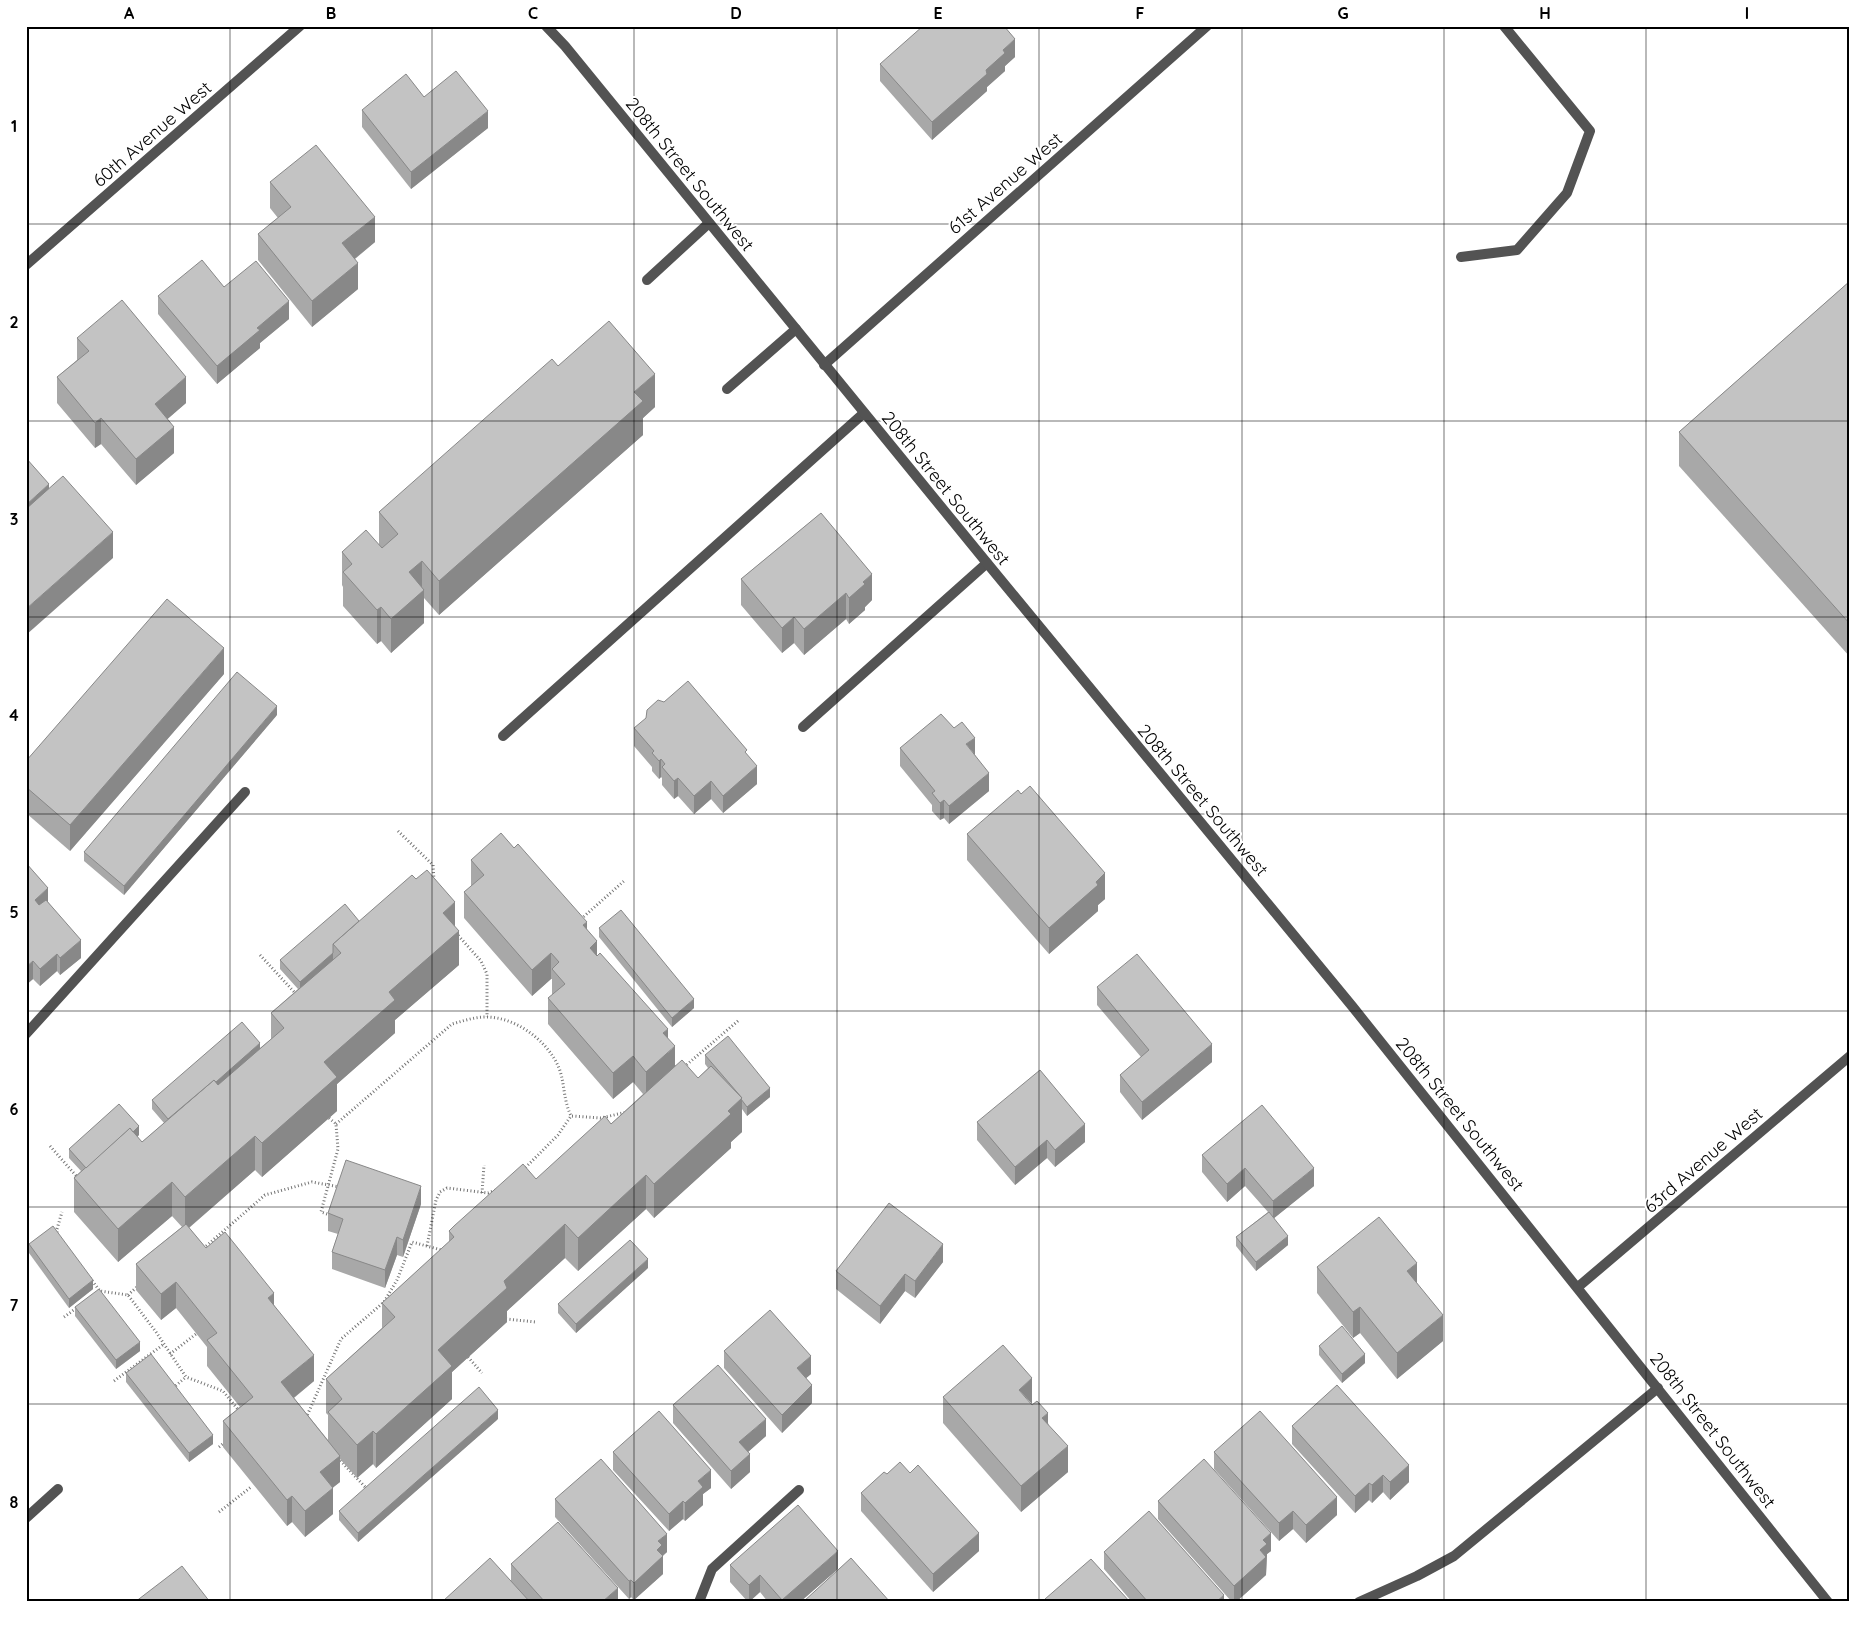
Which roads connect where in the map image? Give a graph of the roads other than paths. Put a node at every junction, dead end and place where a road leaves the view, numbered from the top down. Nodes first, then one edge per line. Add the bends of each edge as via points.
1 (300, 26) edge
2 (546, 26) edge
3 (1207, 26) edge
4 (1504, 26) edge
5 (709, 223) junction
6 (1461, 257) dead end
7 (26, 265) edge
8 (646, 280) dead end
9 (796, 329) junction
10 (824, 365) junction
11 (727, 389) dead end
12 (864, 413) junction
13 (986, 564) junction
14 (803, 727) dead end
15 (503, 736) dead end
16 (244, 792) dead end
17 (26, 1034) edge
18 (1850, 1056) edge
19 (1578, 1287) junction
20 (1658, 1388) junction
21 (58, 1489) dead end
22 (799, 1490) dead end
23 (26, 1518) edge
24 (699, 1602) edge
25 (1358, 1602) edge
26 (1828, 1602) edge

1 - 7 street, 60th Avenue West
2 - 5 street, 208th Street Southwest
3 - 10 street, 61st Avenue West
4 - 6 street via 1590,132 1567,193 1517,250
5 - 8 street
5 - 9 street, 208th Street Southwest
9 - 10 street, 208th Street Southwest
9 - 11 street
10 - 12 street, 208th Street Southwest
12 - 13 street, 208th Street Southwest
12 - 15 street
13 - 14 street
13 - 19 street, 208th Street Southwest via 1352,1006
16 - 17 street
18 - 19 street, 63rd Avenue West
19 - 20 street, 208th Street Southwest
20 - 25 street via 1454,1556
20 - 26 street, 208th Street Southwest
21 - 23 street
22 - 24 street via 712,1569

